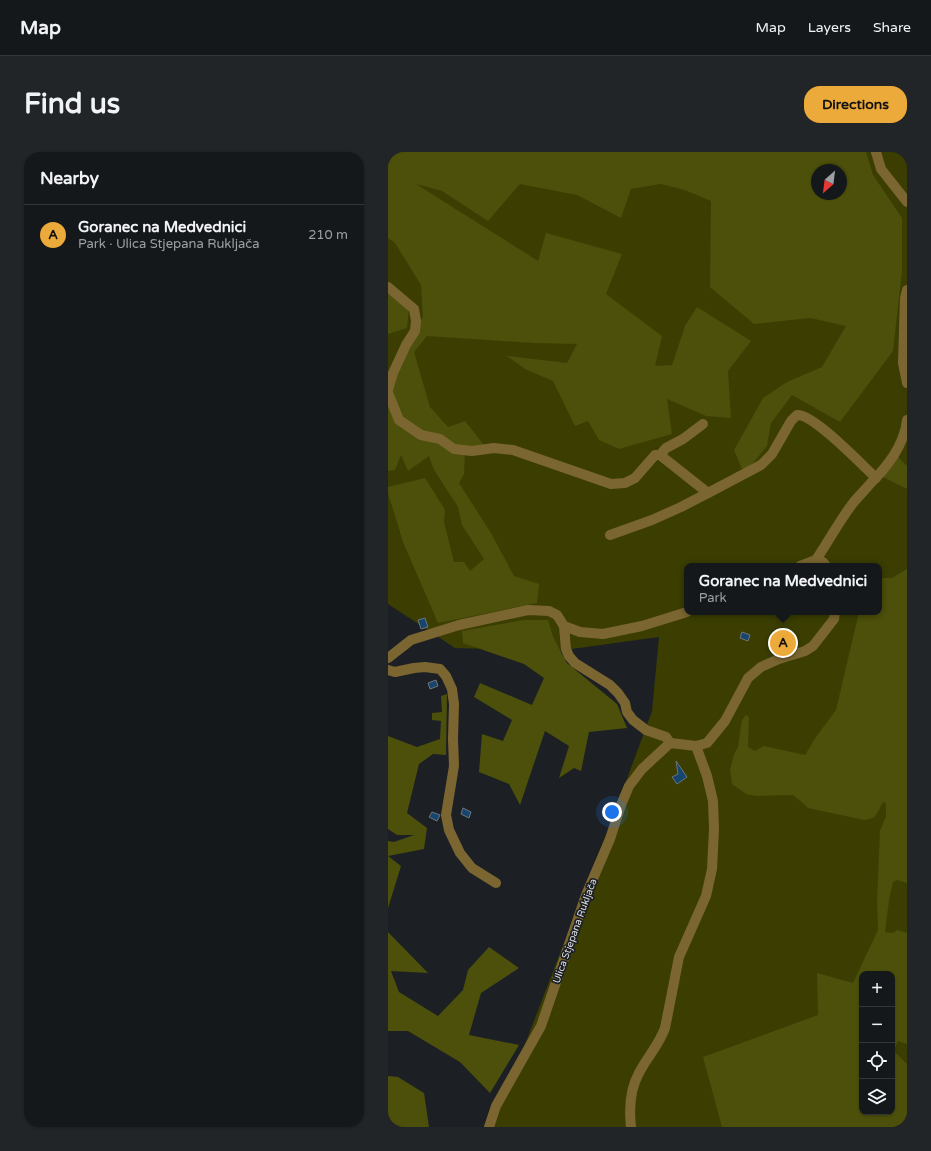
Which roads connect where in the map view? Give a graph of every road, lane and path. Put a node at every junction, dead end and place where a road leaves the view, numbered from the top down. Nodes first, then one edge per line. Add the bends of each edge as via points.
1 (876, 152) edge
2 (907, 202) edge
3 (388, 287) edge
4 (907, 290) edge
5 (907, 383) edge
6 (388, 390) edge
7 (388, 393) edge
8 (907, 420) edge
9 (704, 424) dead end
10 (660, 455) junction
11 (876, 478) junction
12 (708, 493) junction
13 (610, 535) dead end
14 (816, 560) junction
15 (808, 563) edge
16 (824, 563) edge
17 (684, 613) edge
18 (835, 615) edge
19 (564, 626) junction
20 (388, 658) edge
21 (388, 670) edge
22 (670, 743) junction
23 (696, 746) junction
24 (496, 883) dead end
25 (489, 1127) edge
26 (631, 1127) edge

1 - 2 street via 881,169
3 - 6 street via 414,309 416,321 415,330 393,373
4 - 5 street via 903,363
7 - 10 street via 399,420 421,436 440,439 454,449 513,450 611,484 625,483 635,478 655,454
8 - 11 street via 902,439 893,457
9 - 10 street via 666,448
10 - 12 street
11 - 12 street via 821,427 802,414 791,421 772,454 761,466
11 - 14 street via 853,503
12 - 13 street via 652,520
14 - 15 street
14 - 16 street
17 - 19 street via 642,626 603,634 580,632
18 - 23 street via 813,646 761,667 748,678 725,721 707,742
19 - 20 street via 557,615 549,611 528,610 458,625 411,640
19 - 22 street via 566,649 575,663 610,685 618,693 633,720 646,730 666,737
21 - 24 street via 395,672 425,667 440,669 446,676 454,704 454,766 446,815 449,830 460,853 472,868
22 - 23 street
22 - 25 street, Ulica Stjepana Rukljača via 642,769 629,786 586,895 541,1026 496,1106
23 - 26 street via 713,801 712,870 706,896 679,957 662,1038 634,1084 629,1116

